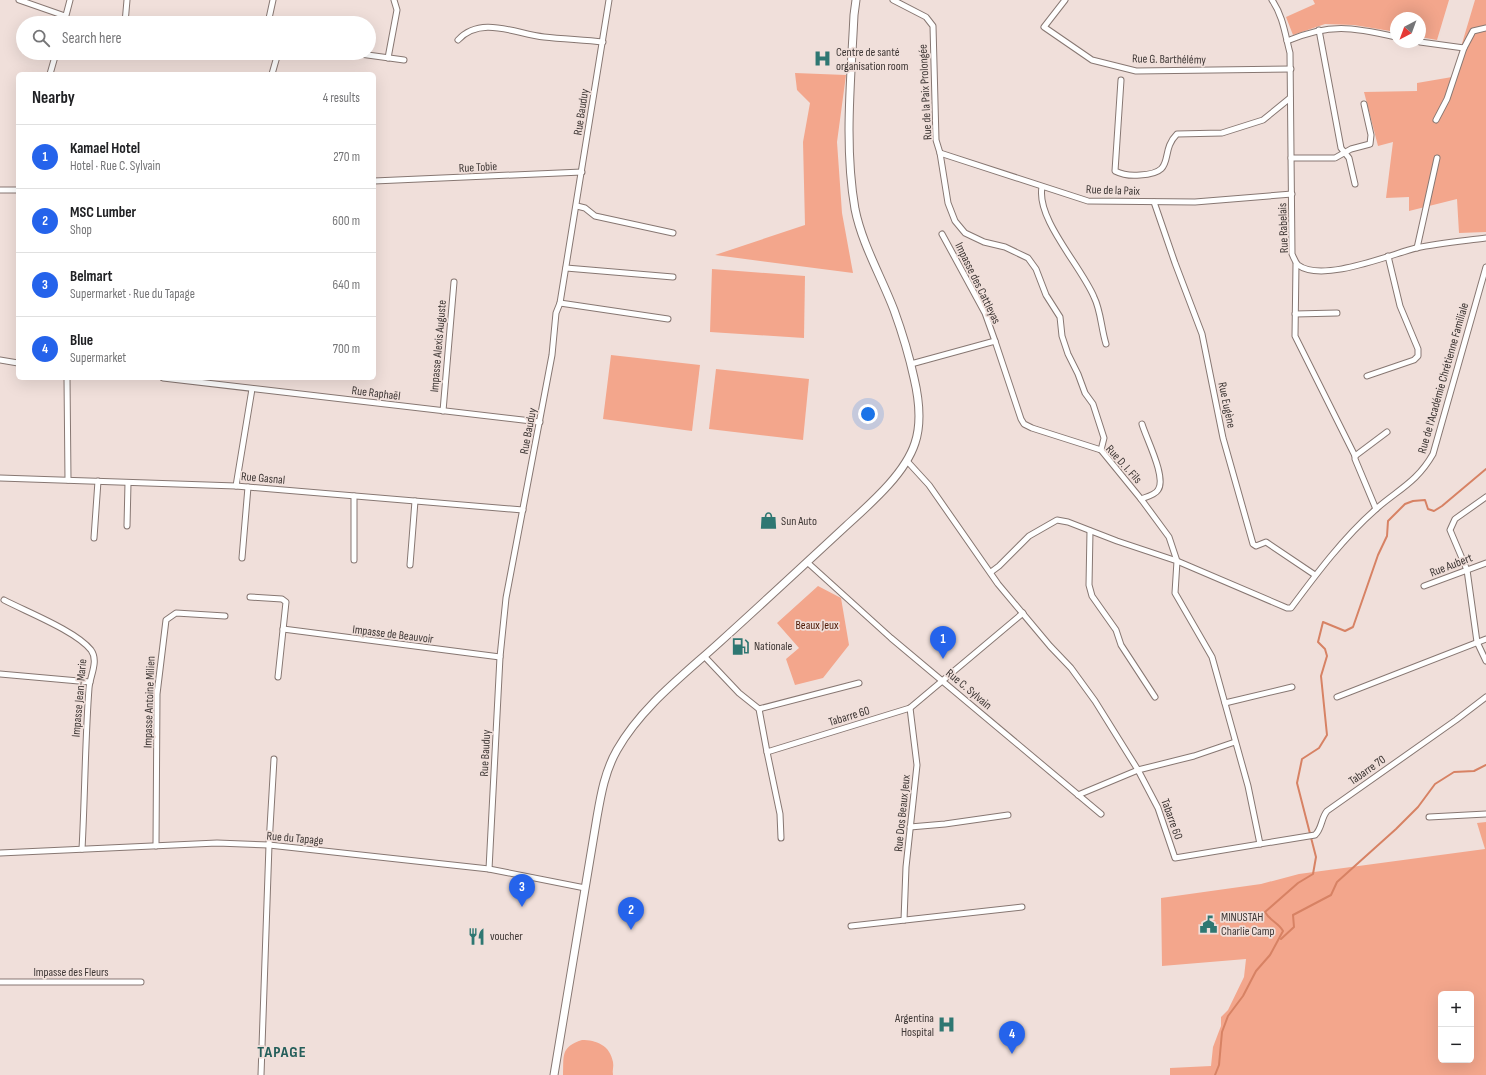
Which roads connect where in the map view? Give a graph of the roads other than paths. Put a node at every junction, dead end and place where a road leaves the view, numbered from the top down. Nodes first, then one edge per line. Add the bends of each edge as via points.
1 (19, 0) edge
2 (70, 0) edge
3 (127, 0) edge
4 (273, 0) edge
5 (394, 0) edge
6 (609, 0) edge
7 (856, 0) edge
8 (893, 0) edge
9 (1065, 0) edge
10 (1272, 0) edge
11 (66, 16) joint
12 (126, 16) edge
13 (270, 16) edge
14 (1486, 28) edge
15 (1319, 30) junction
16 (1390, 36) edge
17 (458, 40) dead end
18 (1287, 41) junction
19 (603, 42) junction
20 (1426, 43) edge
21 (1464, 48) junction
22 (376, 56) edge
23 (388, 58) junction
24 (54, 60) edge
25 (276, 60) edge
26 (404, 60) dead end
27 (1291, 69) junction
28 (51, 72) edge
29 (273, 72) edge
30 (1121, 80) dead end
31 (1290, 98) junction
32 (1364, 104) dead end
33 (1436, 120) dead end
34 (940, 153) junction
35 (1345, 154) junction
36 (1291, 158) junction
37 (1437, 158) dead end
38 (582, 172) junction
39 (376, 181) edge
40 (1355, 184) dead end
41 (1042, 187) junction
42 (0, 190) edge
43 (16, 190) edge
44 (1292, 194) junction
45 (1154, 202) junction
46 (577, 206) junction
47 (673, 233) dead end
48 (942, 234) dead end
49 (1486, 238) edge
50 (1417, 248) junction
51 (1388, 256) junction
52 (1296, 264) junction
53 (1486, 267) edge
54 (566, 268) junction
55 (673, 277) dead end
56 (454, 282) dead end
57 (560, 303) junction
58 (1337, 313) dead end
59 (1295, 314) junction
60 (668, 319) dead end
61 (995, 341) junction
62 (1106, 344) dead end
63 (0, 360) edge
64 (16, 363) edge
65 (911, 364) junction
66 (1367, 376) dead end
67 (67, 380) edge
68 (181, 380) edge
69 (252, 388) junction
70 (442, 411) junction
71 (540, 422) junction
72 (1142, 424) dead end
73 (1387, 432) dead end
74 (1101, 450) junction
75 (1355, 456) junction
76 (907, 461) junction
77 (0, 478) edge
78 (68, 480) junction
79 (98, 481) junction
80 (128, 482) junction
81 (236, 486) junction
82 (248, 487) junction
83 (354, 496) junction
84 (1486, 497) edge
85 (1141, 499) junction
86 (415, 501) junction
87 (1376, 509) junction
88 (524, 510) junction
89 (128, 526) dead end
90 (1090, 531) junction
91 (94, 538) dead end
92 (242, 558) dead end
93 (354, 560) dead end
94 (1177, 561) junction
95 (807, 562) junction
96 (1486, 563) edge
97 (410, 565) dead end
98 (1467, 570) junction
99 (991, 572) junction
100 (1315, 575) junction
101 (1424, 586) dead end
102 (250, 597) dead end
103 (4, 600) dead end
104 (1023, 613) junction
105 (225, 616) dead end
106 (283, 628) junction
107 (1486, 639) edge
108 (1477, 642) junction
109 (704, 656) junction
110 (500, 657) junction
111 (1486, 661) edge
112 (0, 674) edge
113 (278, 677) dead end
114 (943, 680) junction
115 (90, 682) junction
116 (859, 683) dead end
117 (1292, 687) dead end
118 (1337, 697) dead end
119 (1486, 697) edge
120 (1155, 698) dead end
121 (1225, 703) junction
122 (910, 708) junction
123 (759, 710) junction
124 (1235, 742) junction
125 (767, 752) junction
126 (274, 759) dead end
127 (1138, 770) junction
128 (1078, 795) junction
129 (1101, 814) dead end
130 (1486, 814) edge
131 (1008, 815) dead end
132 (1429, 817) dead end
133 (910, 827) junction
134 (782, 838) dead end
135 (1260, 844) junction
136 (269, 845) junction
137 (156, 846) junction
138 (82, 849) junction
139 (0, 853) edge
140 (489, 869) junction
141 (585, 888) junction
142 (1022, 907) dead end
143 (904, 920) junction
144 (851, 926) dead end
145 (0, 982) edge
146 (141, 982) dead end
147 (261, 1075) edge
148 (554, 1075) edge

1 - 11 street
2 - 11 street
3 - 12 street
4 - 13 street
5 - 23 street via 397,10
6 - 19 street, Rue Bauduy
7 - 65 main road via 849,145 851,184 865,244 894,310
8 - 34 street, Rue de la Paix Prolongée via 926,17 933,26 936,140
9 - 27 street, Rue G. Barthélémy via 1044,27 1092,60 1136,71
10 - 18 street, Rue Rabelais via 1279,10
14 - 21 street via 1473,31
15 - 16 street via 1356,28
15 - 18 street
15 - 35 street via 1341,148
17 - 19 street via 467,31 486,27 543,37
18 - 27 street, Rue Rabelais
19 - 38 street, Rue Bauduy
20 - 21 street
21 - 33 street via 1449,94
22 - 23 street
23 - 26 street
24 - 28 street
25 - 29 street
27 - 31 street, Rue Rabelais
30 - 31 street via 1115,171 1122,175 1158,172 1165,164 1171,141 1178,134 1222,133 1263,120
31 - 36 street, Rue Rabelais
32 - 35 street via 1372,135 1371,142 1368,146 1351,149
34 - 41 street, Rue de la Paix
34 - 74 street, Rue de la Paix Prolongée via 948,203 955,221 965,233 1028,258 1036,269 1046,295 1060,317 1062,336 1068,354 1085,393 1093,404 1104,438
35 - 36 street via 1335,158
35 - 40 street
36 - 44 street, Rue Rabelais
37 - 50 street
38 - 39 street, Rue Tobie
38 - 46 street, Rue Bauduy
41 - 45 street, Rue de la Paix via 1088,202
41 - 62 street via 1041,196 1048,219 1094,295
42 - 43 street
44 - 45 street, Rue de la Paix via 1195,202
44 - 52 street, Rue Rabelais via 1292,254
45 - 100 street, Rue Eugène via 1202,334 1224,438 1253,544 1256,546 1266,542
46 - 47 street via 596,216
46 - 54 street, Rue Bauduy
48 - 61 street, Impasse des Cattleyas via 984,313
49 - 50 street, Rue Rabelais
50 - 51 street, Rue Rabelais
51 - 52 street, Rue Rabelais via 1337,270 1313,270
51 - 66 street via 1400,306 1418,349 1418,356 1414,360
52 - 59 street
53 - 87 street, Rue de l'Académie Chrétienne Familiale via 1433,454 1424,470
54 - 55 street
54 - 57 street, Rue Bauduy
56 - 70 street, Impasse Alexis Auguste
57 - 60 street
57 - 71 street, Rue Bauduy via 556,313 552,355
58 - 59 street
59 - 75 street via 1295,336
61 - 65 street
61 - 74 street, Rue D. I. Fils via 1024,424
63 - 64 street
65 - 76 main road via 917,393 918,428 915,444
67 - 78 street
68 - 69 street, Rue Raphaël
69 - 70 street, Rue Raphaël
69 - 81 street
70 - 71 street, Rue Raphaël
71 - 88 street, Rue Bauduy
72 - 85 street via 1158,465 1160,484 1158,490
73 - 75 street
74 - 85 street, Rue D. I. Fils
75 - 87 street
76 - 95 main road via 874,499
76 - 99 street, Tabarre 60 via 928,485
77 - 78 street, Rue Gasnal
78 - 79 street, Rue Gasnal
79 - 80 street, Rue Gasnal
79 - 91 street
80 - 81 street, Rue Gasnal
80 - 89 street
81 - 82 street, Rue Gasnal
82 - 83 street, Rue Gasnal
82 - 92 street
83 - 86 street, Rue Gasnal
83 - 93 street
84 - 98 street via 1455,519 1450,530
85 - 94 street, Rue D. I. Fils via 1169,537
86 - 88 street, Rue Gasnal
86 - 97 street
87 - 100 street, Rue de l'Académie Chrétienne Familiale
88 - 110 street, Rue Bauduy via 506,598
90 - 94 street
90 - 99 street via 1056,520 1029,536
90 - 120 street via 1089,589
94 - 100 street, Rue de l'Académie Chrétienne Familiale via 1287,608 1291,608
94 - 121 street via 1175,593 1212,657
95 - 109 main road
95 - 114 street, Rue C. Sylvain via 891,638
96 - 98 street, Rue Aubert
98 - 101 street, Rue Aubert
98 - 108 street
99 - 104 street, Tabarre 60
102 - 106 street via 285,600
103 - 115 street, Impasse Jean-Marie via 79,639 92,651 95,661
104 - 114 street, Tabarre 60
104 - 127 street, Tabarre 60 via 1071,668 1113,727
105 - 137 street, Impasse Antoine Milien via 176,613 166,620 157,694
106 - 110 street, Impasse de Beauvoir
106 - 113 street
107 - 108 street
108 - 111 street
108 - 118 street
109 - 123 street
109 - 141 main road via 641,717 616,752 604,779
110 - 140 street, Rue Bauduy
112 - 115 street
114 - 122 street, Tabarre 60
114 - 128 street, Rue C. Sylvain
115 - 138 street, Impasse Jean-Marie
116 - 123 street
117 - 121 street
119 - 135 street, Tabarre 70 via 1327,811 1315,835
121 - 124 street
122 - 125 street, Tabarre 60
122 - 133 street, Rue Dos Beaux Jeux via 917,765
123 - 125 street
124 - 127 street via 1194,756
124 - 135 street via 1248,786
125 - 134 street via 780,814
126 - 136 street
127 - 128 street
127 - 135 street, Tabarre 60 via 1158,808 1175,858
128 - 129 street, Rue C. Sylvain
130 - 132 street
131 - 133 street
133 - 143 street, Rue Dos Beaux Jeux
136 - 137 street, Rue du Tapage via 217,843
136 - 140 street, Rue du Tapage
136 - 147 street
137 - 138 street, Rue du Tapage
138 - 139 street, Rue du Tapage
140 - 141 street, Rue du Tapage
141 - 148 main road
142 - 143 street
143 - 144 street
145 - 146 street, Impasse des Fleurs

